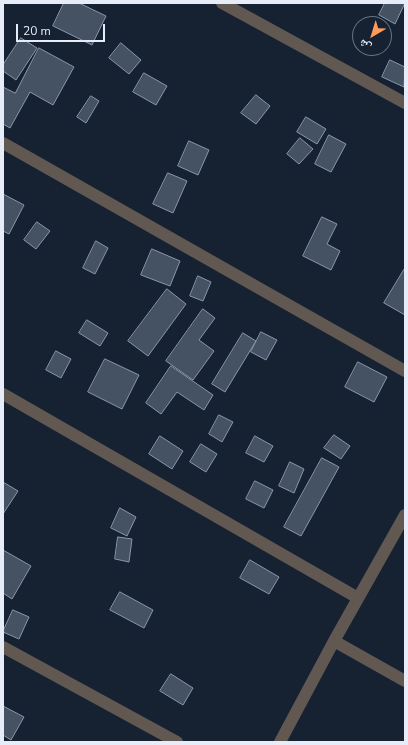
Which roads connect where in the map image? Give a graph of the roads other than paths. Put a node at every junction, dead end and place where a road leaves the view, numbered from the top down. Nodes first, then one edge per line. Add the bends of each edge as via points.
1 (222, 3) edge
2 (405, 103) edge
3 (3, 144) edge
4 (405, 371) edge
5 (3, 394) edge
6 (405, 515) edge
7 (358, 598) junction
8 (334, 641) junction
9 (3, 647) edge
10 (405, 681) edge
11 (177, 742) edge
12 (280, 742) edge

1 - 2 street
3 - 4 street
5 - 7 street
6 - 7 street
7 - 8 street
8 - 10 street
8 - 12 street
9 - 11 street

